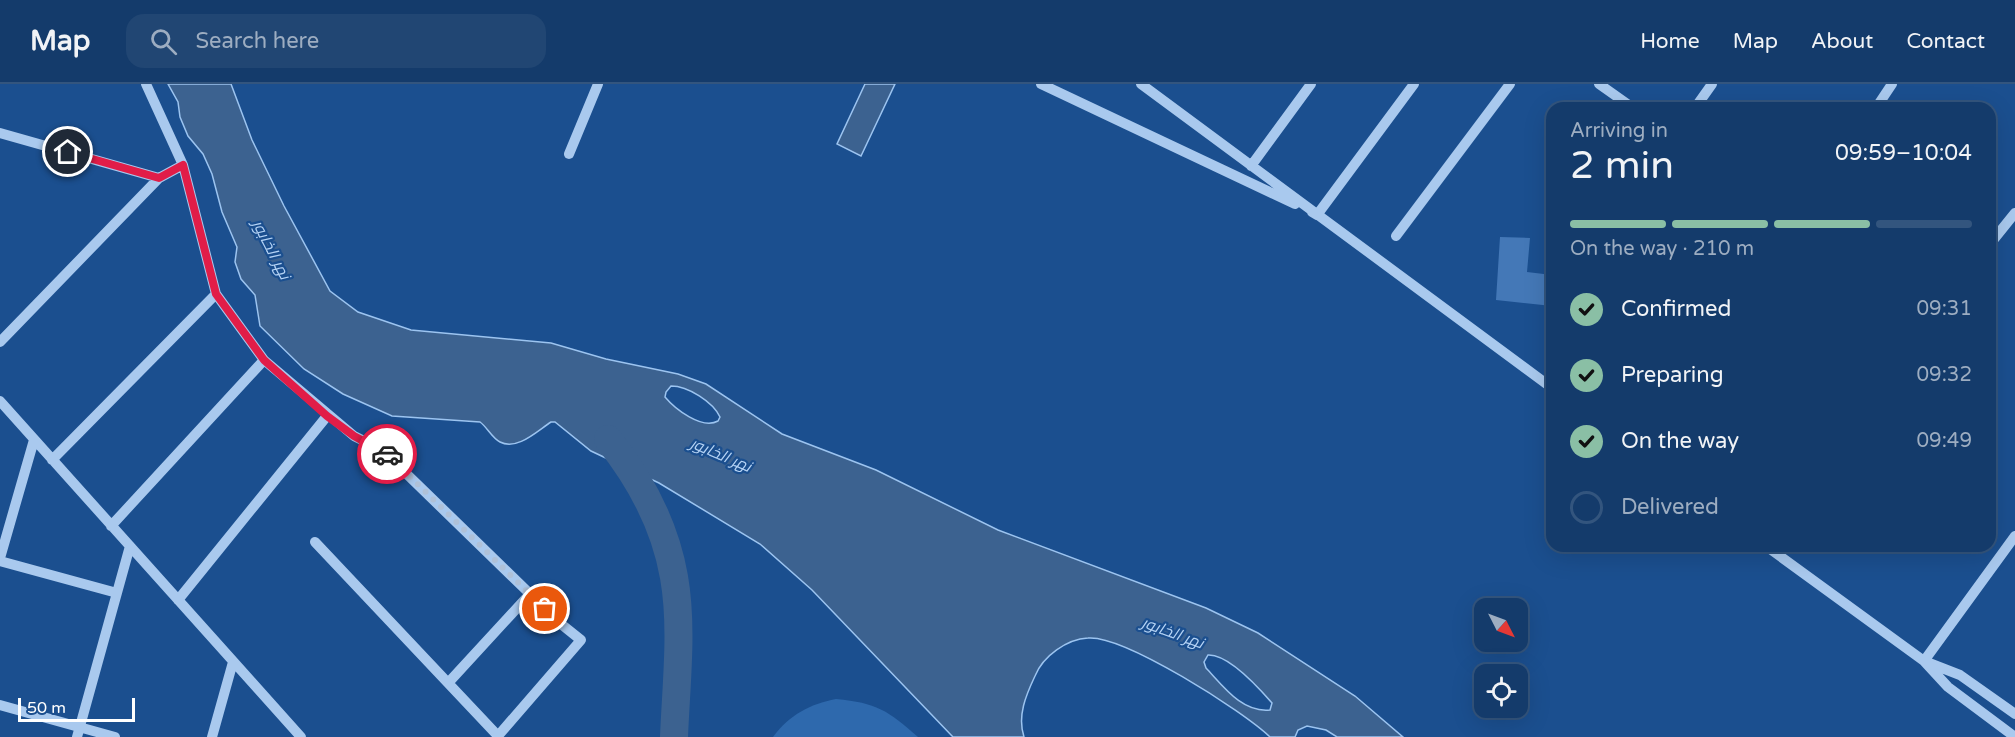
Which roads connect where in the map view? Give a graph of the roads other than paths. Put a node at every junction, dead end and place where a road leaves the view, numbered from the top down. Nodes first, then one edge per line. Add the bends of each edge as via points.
1 (146, 84) edge
2 (598, 84) edge
3 (1041, 84) edge
4 (1141, 84) edge
5 (1311, 84) edge
6 (1414, 84) edge
7 (1510, 84) edge
8 (1599, 84) edge
9 (1712, 84) edge
10 (1892, 84) edge
11 (1624, 102) edge
12 (1699, 102) edge
13 (1880, 102) edge
14 (0, 133) edge
15 (569, 154) dead end
16 (183, 165) junction
17 (1251, 166) junction
18 (159, 178) junction
19 (2015, 213) edge
20 (1317, 215) junction
21 (1396, 236) dead end
22 (1996, 237) edge
23 (216, 294) junction
24 (0, 342) edge
25 (264, 360) junction
26 (1546, 384) edge
27 (0, 401) edge
28 (0, 413) edge
29 (327, 416) junction
30 (14, 417) junction
31 (34, 440) junction
32 (52, 460) junction
33 (111, 526) junction
34 (2015, 536) edge
35 (315, 542) dead end
36 (130, 546) junction
37 (1774, 552) edge
38 (0, 559) edge
39 (117, 593) junction
40 (530, 594) junction
41 (178, 600) junction
42 (1924, 661) junction
43 (233, 662) junction
44 (449, 682) junction
45 (0, 705) edge
46 (2015, 714) edge
47 (79, 732) edge
48 (115, 737) edge
49 (212, 737) edge
50 (301, 737) edge
51 (498, 737) edge
52 (2015, 737) edge

1 - 16 street
2 - 15 street
3 - 20 street
4 - 17 street
5 - 17 street
6 - 20 street
7 - 21 street
8 - 11 street
9 - 12 street
10 - 13 street
14 - 18 street
16 - 18 street
16 - 23 street
17 - 20 street
18 - 24 street
19 - 22 street
20 - 26 street
23 - 25 street
23 - 32 street
25 - 29 street
25 - 33 street
27 - 30 street
28 - 30 street
29 - 40 street via 382,450
29 - 41 street
30 - 31 street
31 - 32 street
31 - 38 street
32 - 33 street
33 - 36 street
34 - 42 street
35 - 44 street
36 - 39 street
36 - 41 street
37 - 42 street
38 - 39 street
39 - 47 street
40 - 44 street
40 - 51 street via 581,640
41 - 43 street
42 - 46 street via 1960,675
42 - 52 street via 1948,687
43 - 49 street
43 - 50 street
44 - 51 street
45 - 47 street
47 - 48 street

